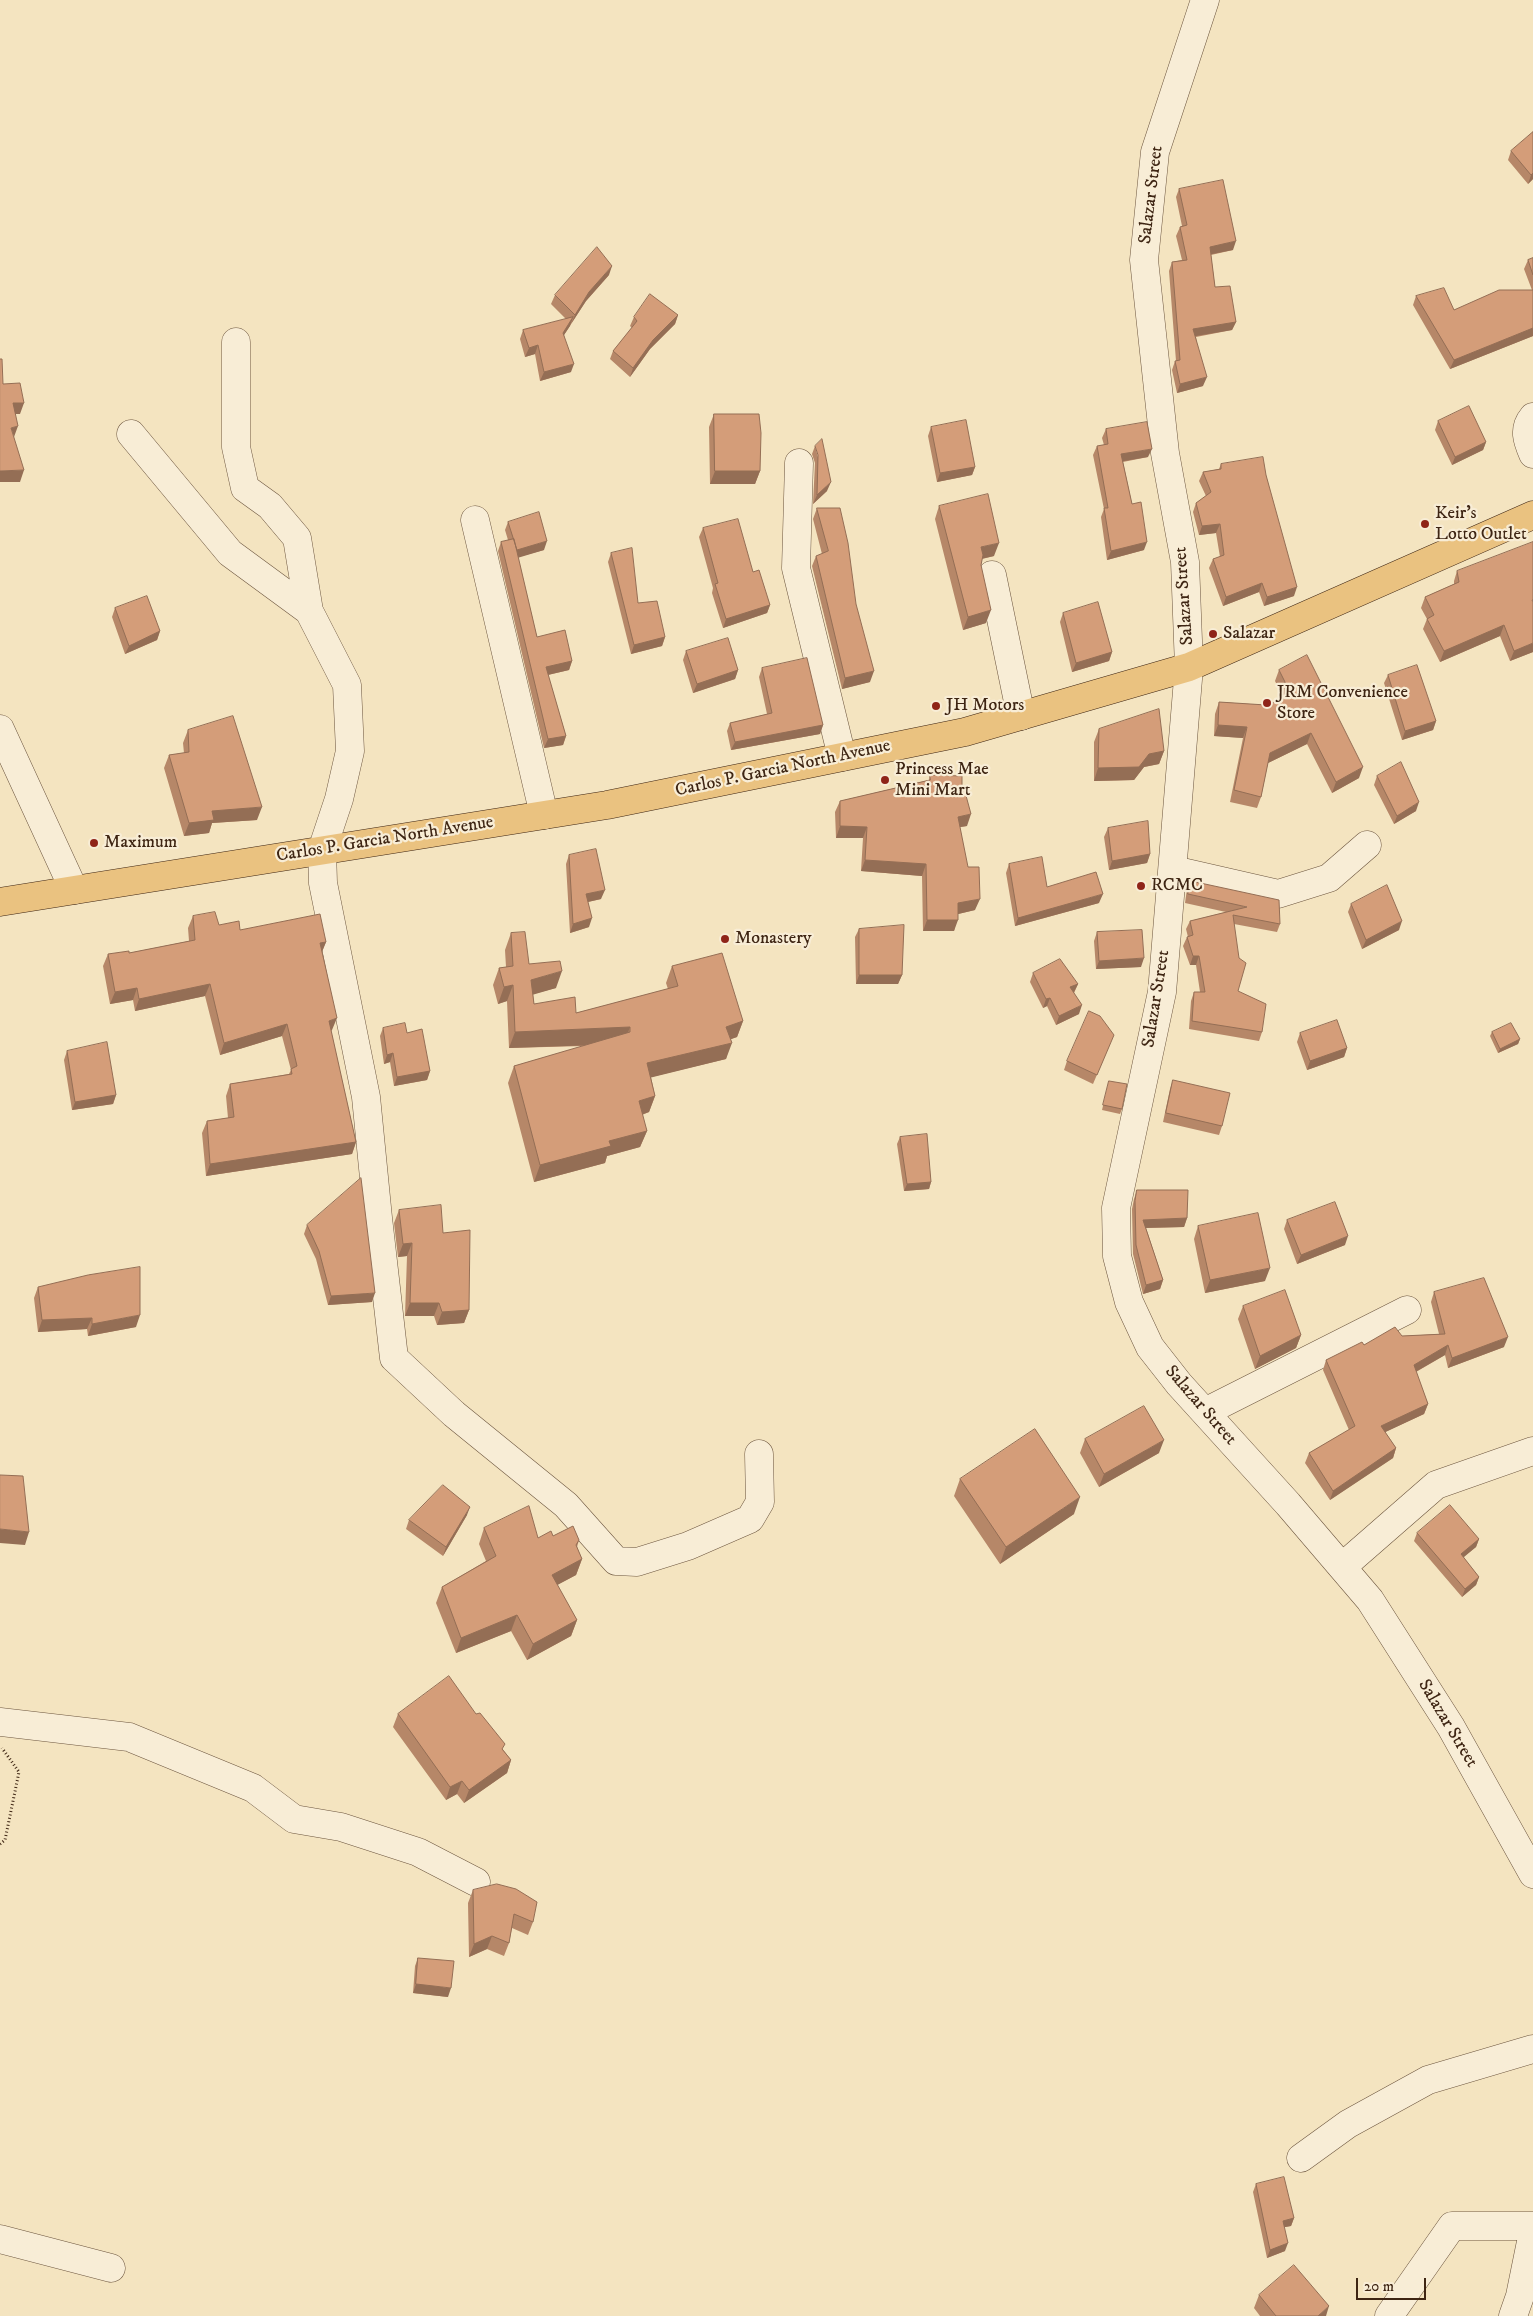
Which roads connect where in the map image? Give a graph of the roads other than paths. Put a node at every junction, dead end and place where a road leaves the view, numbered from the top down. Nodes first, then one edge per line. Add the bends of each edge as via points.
1 (1205, 0) edge
2 (236, 342) dead end
3 (1533, 417) edge
4 (131, 434) dead end
5 (1533, 454) edge
6 (799, 463) dead end
7 (1533, 515) edge
8 (475, 520) dead end
9 (992, 575) dead end
10 (309, 612) junction
11 (1189, 667) junction
12 (1021, 716) junction
13 (0, 729) edge
14 (842, 757) junction
15 (544, 815) junction
16 (1367, 846) dead end
17 (322, 850) junction
18 (1173, 870) junction
19 (74, 890) junction
20 (0, 902) edge
21 (1407, 1310) dead end
22 (1205, 1412) junction
23 (1533, 1451) edge
24 (759, 1454) dead end
25 (1342, 1567) junction
26 (0, 1722) edge
27 (1533, 1874) edge
28 (476, 1882) dead end
29 (1533, 2049) edge
30 (1300, 2158) dead end
31 (1533, 2226) edge
32 (1533, 2232) edge
33 (0, 2239) edge
34 (112, 2268) dead end
35 (1389, 2316) edge
36 (1513, 2316) edge

1 - 11 street, Salazar Street via 1155,152 1144,260 1165,453 1185,562
2 - 10 street via 236,447 245,488 270,506 297,538
3 - 5 street via 1526,432
4 - 10 street via 230,553
6 - 14 street via 796,568
7 - 11 main road, Carlos P. Garcia North Avenue
8 - 15 street
9 - 12 street
10 - 17 street via 347,685 350,751
11 - 12 main road, Carlos P. Garcia North Avenue
11 - 18 street, Salazar Street
12 - 14 main road, Carlos P. Garcia North Avenue via 965,732
13 - 19 street
14 - 15 main road, Carlos P. Garcia North Avenue
15 - 17 main road, Carlos P. Garcia North Avenue
16 - 18 street via 1329,878 1278,894
17 - 19 main road, Carlos P. Garcia North Avenue
17 - 24 street via 324,883 366,1097 394,1358 454,1414 566,1506 616,1561 637,1562 688,1546 750,1519 760,1502
18 - 22 street, Salazar Street via 1162,992 1116,1208 1117,1256 1129,1302 1150,1347
19 - 20 main road, Carlos P. Garcia North Avenue
21 - 22 street
22 - 25 street, Salazar Street
23 - 25 street via 1436,1485
25 - 27 street, Salazar Street via 1370,1600 1451,1727
26 - 28 street via 129,1737 254,1788 294,1819 341,1827 418,1852
29 - 30 street via 1428,2080 1348,2124
31 - 35 street via 1452,2226
32 - 36 street
33 - 34 street

